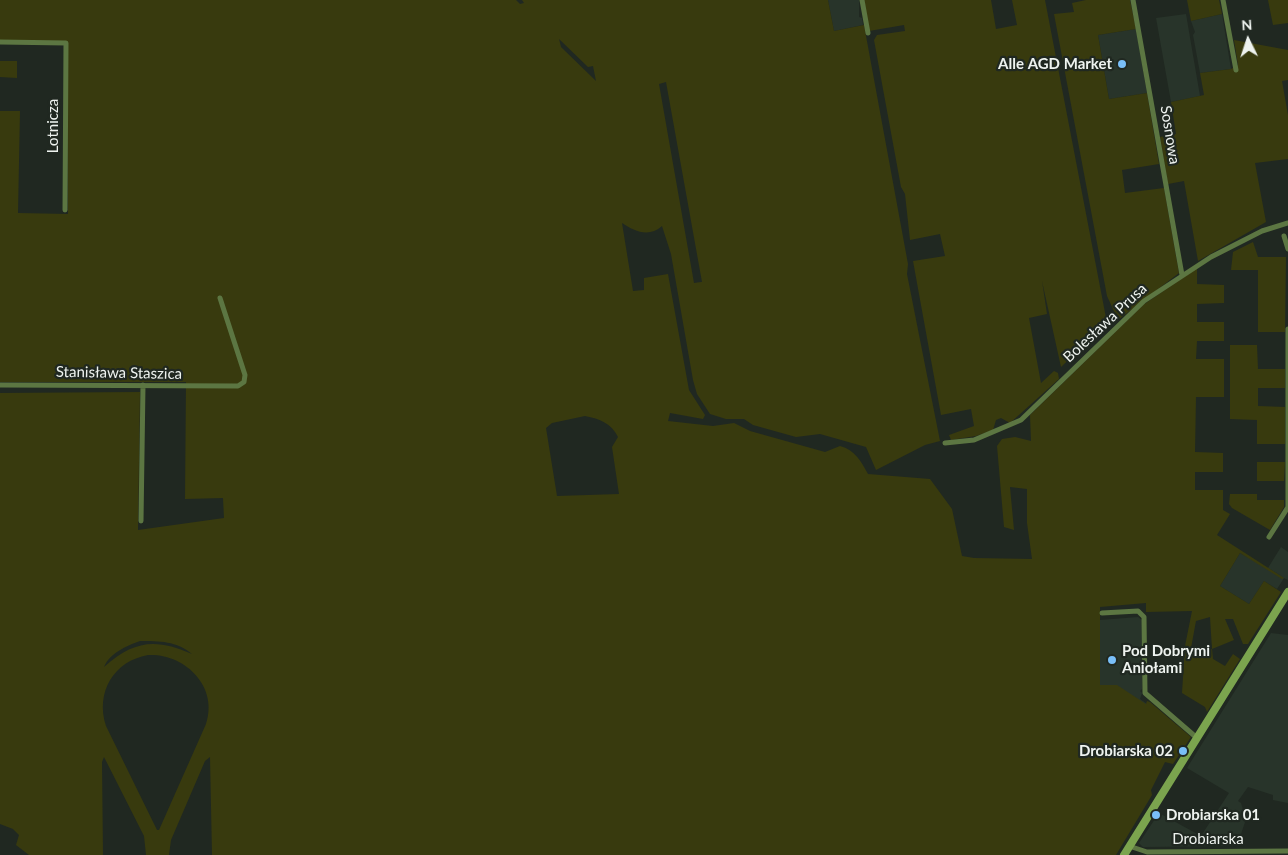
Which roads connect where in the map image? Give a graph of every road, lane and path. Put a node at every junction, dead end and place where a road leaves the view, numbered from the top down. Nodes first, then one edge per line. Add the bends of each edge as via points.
1 (862, 0) edge
2 (1133, 0) edge
3 (1224, 0) edge
4 (868, 33) dead end
5 (0, 42) edge
6 (1236, 70) dead end
7 (65, 210) dead end
8 (1288, 223) edge
9 (1284, 236) dead end
10 (1288, 249) edge
11 (1182, 275) junction
12 (220, 298) dead end
13 (1288, 329) edge
14 (0, 384) edge
15 (143, 386) junction
16 (944, 443) dead end
17 (141, 521) dead end
18 (1269, 537) dead end
19 (1288, 592) edge
20 (1102, 613) dead end
21 (1197, 738) junction
22 (1129, 846) junction
23 (1285, 852) edge
24 (1124, 855) edge

1 - 4 street
2 - 11 street, Sosnowa
3 - 6 street
5 - 7 street, Lotnicza via 66,43
8 - 11 street, Bolesława Prusa via 1262,231
9 - 10 street
11 - 16 street, Bolesława Prusa via 1144,301 1021,420 974,440
12 - 15 street, Stanisława Staszica via 246,376 244,382 238,386
13 - 18 street via 1288,507
14 - 15 street, Stanisława Staszica
15 - 17 street
19 - 21 main road
20 - 21 street via 1138,611 1144,617 1144,693
21 - 22 main road
22 - 23 street, Drobiarska via 1147,852
22 - 24 main road

